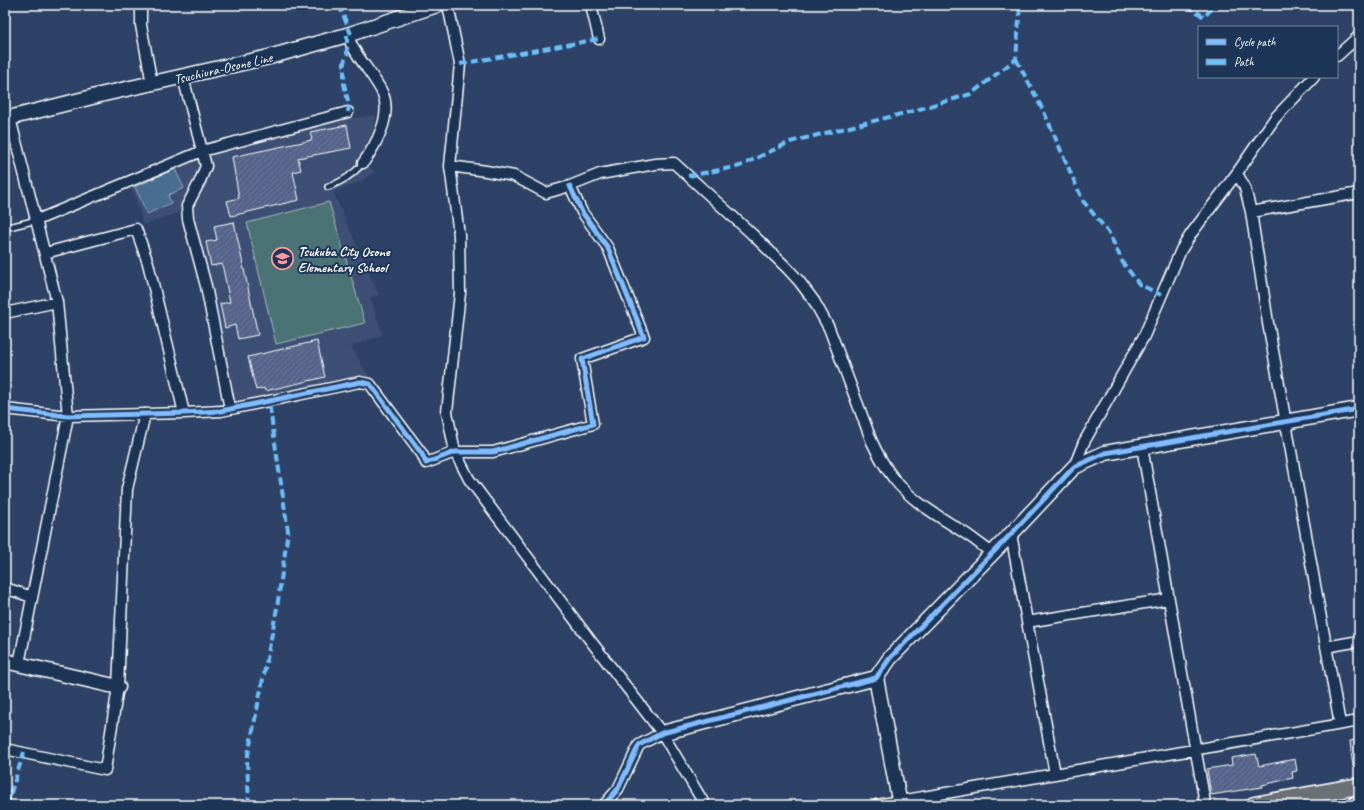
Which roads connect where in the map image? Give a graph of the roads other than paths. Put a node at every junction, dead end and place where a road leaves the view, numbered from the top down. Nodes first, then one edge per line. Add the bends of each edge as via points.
1 (141, 5) edge
2 (437, 5) edge
3 (448, 5) edge
4 (591, 5) edge
5 (347, 35) junction
6 (1359, 36) edge
7 (599, 39) dead end
8 (1338, 55) edge
9 (182, 77) junction
10 (1313, 78) edge
11 (152, 84) junction
12 (348, 112) dead end
13 (8, 119) edge
14 (202, 152) junction
15 (363, 163) joint
16 (450, 166) junction
17 (1238, 173) junction
18 (570, 186) junction
19 (328, 187) dead end
20 (1359, 193) edge
21 (1251, 212) junction
22 (37, 220) junction
23 (5, 228) edge
24 (45, 253) junction
25 (58, 302) junction
26 (5, 313) edge
27 (5, 409) edge
28 (230, 409) junction
29 (1359, 409) edge
30 (184, 413) junction
31 (145, 414) junction
32 (68, 416) junction
33 (1286, 422) junction
34 (1142, 447) junction
35 (455, 452) junction
36 (1074, 467) junction
37 (1012, 534) junction
38 (992, 553) junction
39 (5, 588) edge
40 (32, 597) junction
41 (1169, 599) junction
42 (1027, 622) junction
43 (1359, 642) edge
44 (1326, 647) junction
45 (5, 661) edge
46 (19, 664) junction
47 (876, 678) junction
48 (118, 687) junction
49 (1359, 721) edge
50 (1340, 724) junction
51 (662, 733) junction
52 (5, 749) edge
53 (1195, 749) junction
54 (1055, 774) junction
55 (1359, 786) edge
56 (900, 803) edge
57 (1205, 803) dead end
58 (1359, 804) edge
59 (604, 805) edge
60 (705, 805) edge
61 (877, 805) edge
62 (1254, 805) edge
63 (1354, 805) edge

1 - 11 street via 141,25
2 - 5 street, Tsuchiura-Osone Line
3 - 16 street via 460,64
4 - 7 street
5 - 9 street, Tsuchiura-Osone Line via 269,57
5 - 15 street via 383,94 386,106 383,124 371,152
6 - 8 street
9 - 11 street, Tsuchiura-Osone Line
9 - 14 street
10 - 17 street via 1275,118
11 - 13 street, Tsuchiura-Osone Line
12 - 14 street
13 - 22 street
14 - 22 street
14 - 28 street via 206,166 188,206 188,220 206,286
15 - 19 lane via 348,178
16 - 18 street via 514,176 546,192
16 - 35 street via 459,235 460,293 447,412
17 - 21 street
17 - 36 street via 1181,250 1144,336 1084,442
18 - 35 street via 582,212 608,248 644,337 582,359 593,424 492,452
18 - 38 street via 600,174 674,163 788,269 814,301 829,328 872,442 895,480 914,499
20 - 21 street
21 - 33 street
22 - 23 lane
22 - 24 street
24 - 25 street
24 - 30 street via 136,229 148,263
25 - 26 street
25 - 32 street
27 - 32 street
28 - 30 street
28 - 35 street via 360,382 370,384 426,463
29 - 33 street
30 - 31 street
31 - 32 street
31 - 48 street via 127,489
32 - 40 street
33 - 34 street
33 - 44 street
34 - 36 street via 1105,453
34 - 41 street
35 - 51 street via 469,479
36 - 37 street
37 - 38 street
37 - 42 street
38 - 47 street via 890,658
39 - 40 street
40 - 46 street
41 - 42 street
41 - 53 street
42 - 54 street
43 - 44 street
44 - 50 street
45 - 46 street
46 - 48 street
47 - 51 street
47 - 56 street
48 - 52 street via 105,770
49 - 50 street
50 - 53 street
51 - 59 street via 639,745 618,789
51 - 60 street
53 - 54 street
53 - 57 street
54 - 56 street
55 - 62 main road
56 - 61 street
58 - 63 main road

